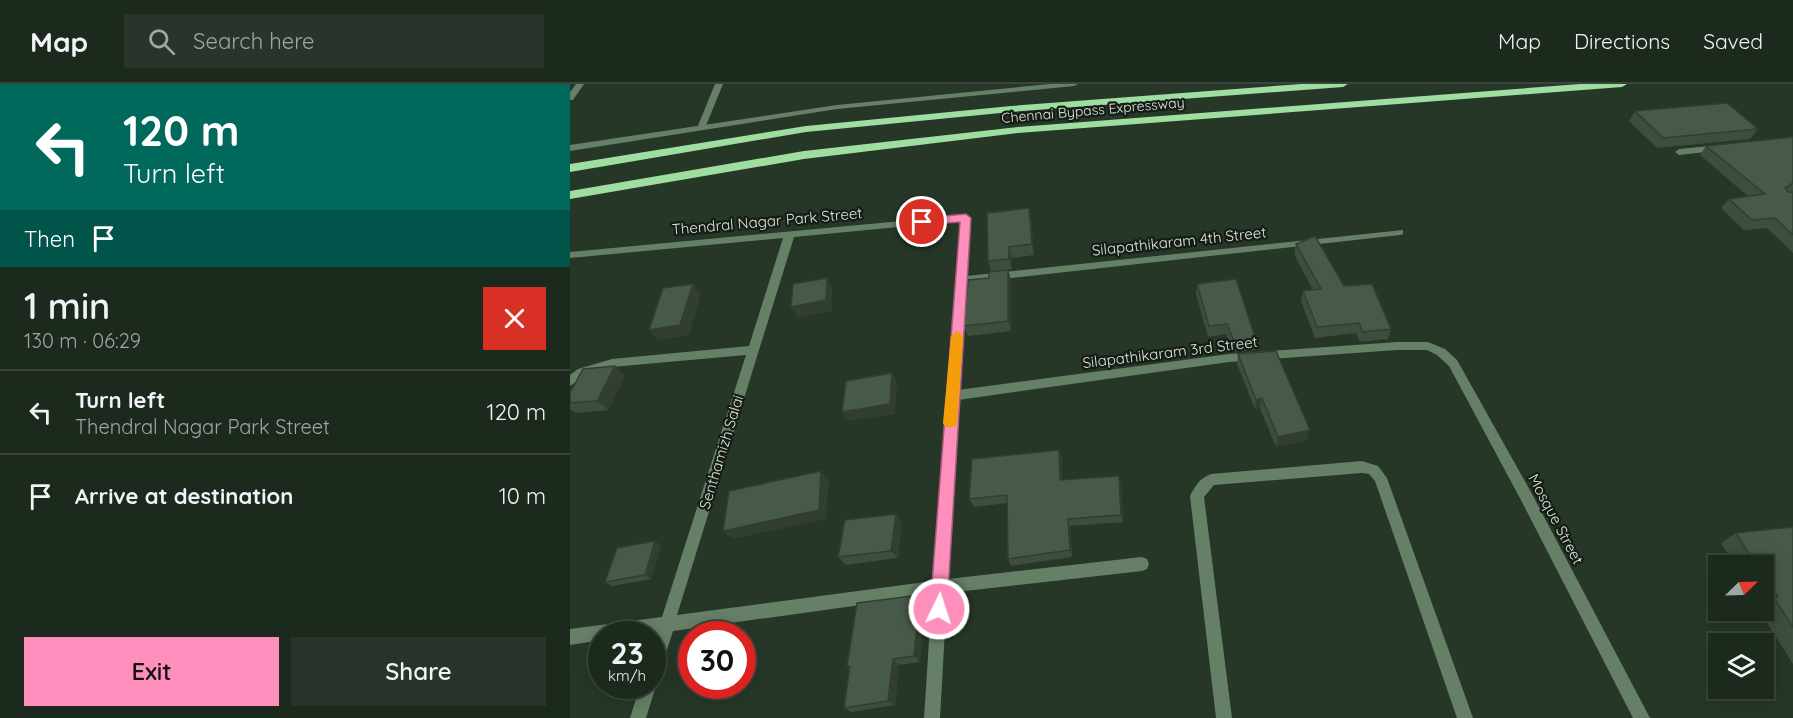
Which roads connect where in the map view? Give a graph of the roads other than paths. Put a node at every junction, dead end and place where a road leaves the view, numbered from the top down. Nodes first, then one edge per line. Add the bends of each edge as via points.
1 (580, 84) edge
2 (718, 84) edge
3 (1074, 84) edge
4 (1343, 84) edge
5 (1622, 84) edge
6 (570, 98) edge
7 (701, 128) junction
8 (1725, 147) edge
9 (570, 148) edge
10 (1679, 152) edge
11 (573, 168) edge
12 (570, 195) edge
13 (1400, 232) dead end
14 (790, 233) junction
15 (570, 255) edge
16 (961, 280) junction
17 (1428, 346) joint
18 (754, 350) junction
19 (570, 381) edge
20 (952, 396) junction
21 (1142, 564) dead end
22 (940, 587) junction
23 (668, 624) junction
24 (666, 630) edge
25 (570, 637) edge
26 (644, 699) edge
27 (638, 718) edge
28 (932, 718) edge
29 (1224, 718) edge
30 (1465, 718) edge
31 (1642, 718) edge

1 - 6 street
2 - 7 street
3 - 7 street via 837,107
4 - 11 highway, Chennai Bypass Expressway via 806,129
5 - 12 highway, Chennai Bypass Expressway via 1018,130 804,154
7 - 9 street
8 - 10 street
13 - 16 street, Silapathikaram 4th Street
14 - 15 street, Thendral Nagar Park Street
14 - 16 street, Thendral Nagar Park Street via 966,218
14 - 18 street, Senthamizh Salai
16 - 20 street
17 - 20 street, Silapathikaram 3rd Street via 1229,358
17 - 31 street, Mosque Street via 1453,363
18 - 19 street via 612,363 582,372
18 - 23 street, Senthamizh Salai
20 - 22 street
21 - 22 street
22 - 23 street
22 - 28 street
23 - 24 street, Senthamizh Salai
23 - 25 street
26 - 27 street
29 - 30 street via 1197,496 1211,480 1362,467 1373,470 1380,478

